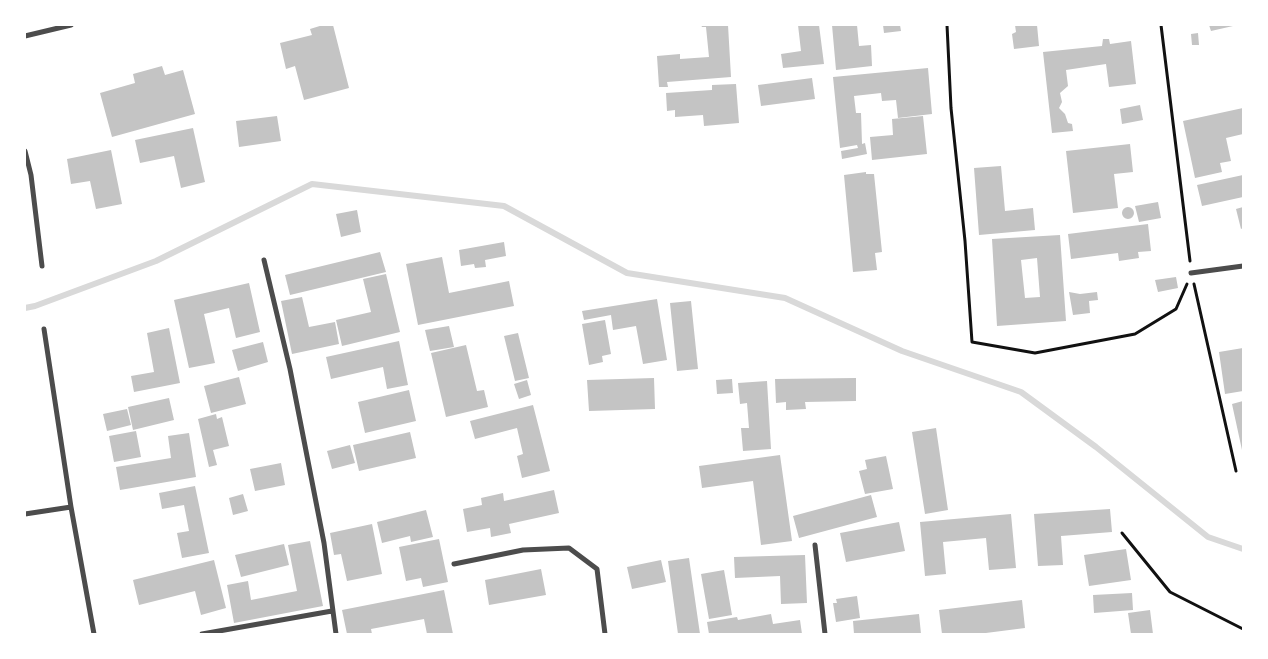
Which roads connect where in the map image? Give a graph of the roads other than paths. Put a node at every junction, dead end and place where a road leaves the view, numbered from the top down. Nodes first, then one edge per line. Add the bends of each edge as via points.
1 (71, 25) edge
2 (25, 36) edge
3 (25, 151) edge
4 (264, 260) dead end
5 (42, 266) dead end
6 (1243, 266) edge
7 (1191, 273) road end
8 (44, 329) dead end
9 (72, 507) junction
10 (25, 514) edge
11 (815, 545) dead end
12 (454, 564) dead end
13 (332, 611) junction
14 (94, 634) edge
15 (202, 634) edge
16 (336, 634) edge
17 (605, 634) edge
18 (825, 634) edge

1 - 2 street
3 - 5 street
4 - 13 street via 290,369 324,543
6 - 7 street
8 - 9 street
9 - 10 street
9 - 14 street
11 - 18 street
12 - 17 street via 523,550 569,548 597,569
13 - 15 street
13 - 16 street

